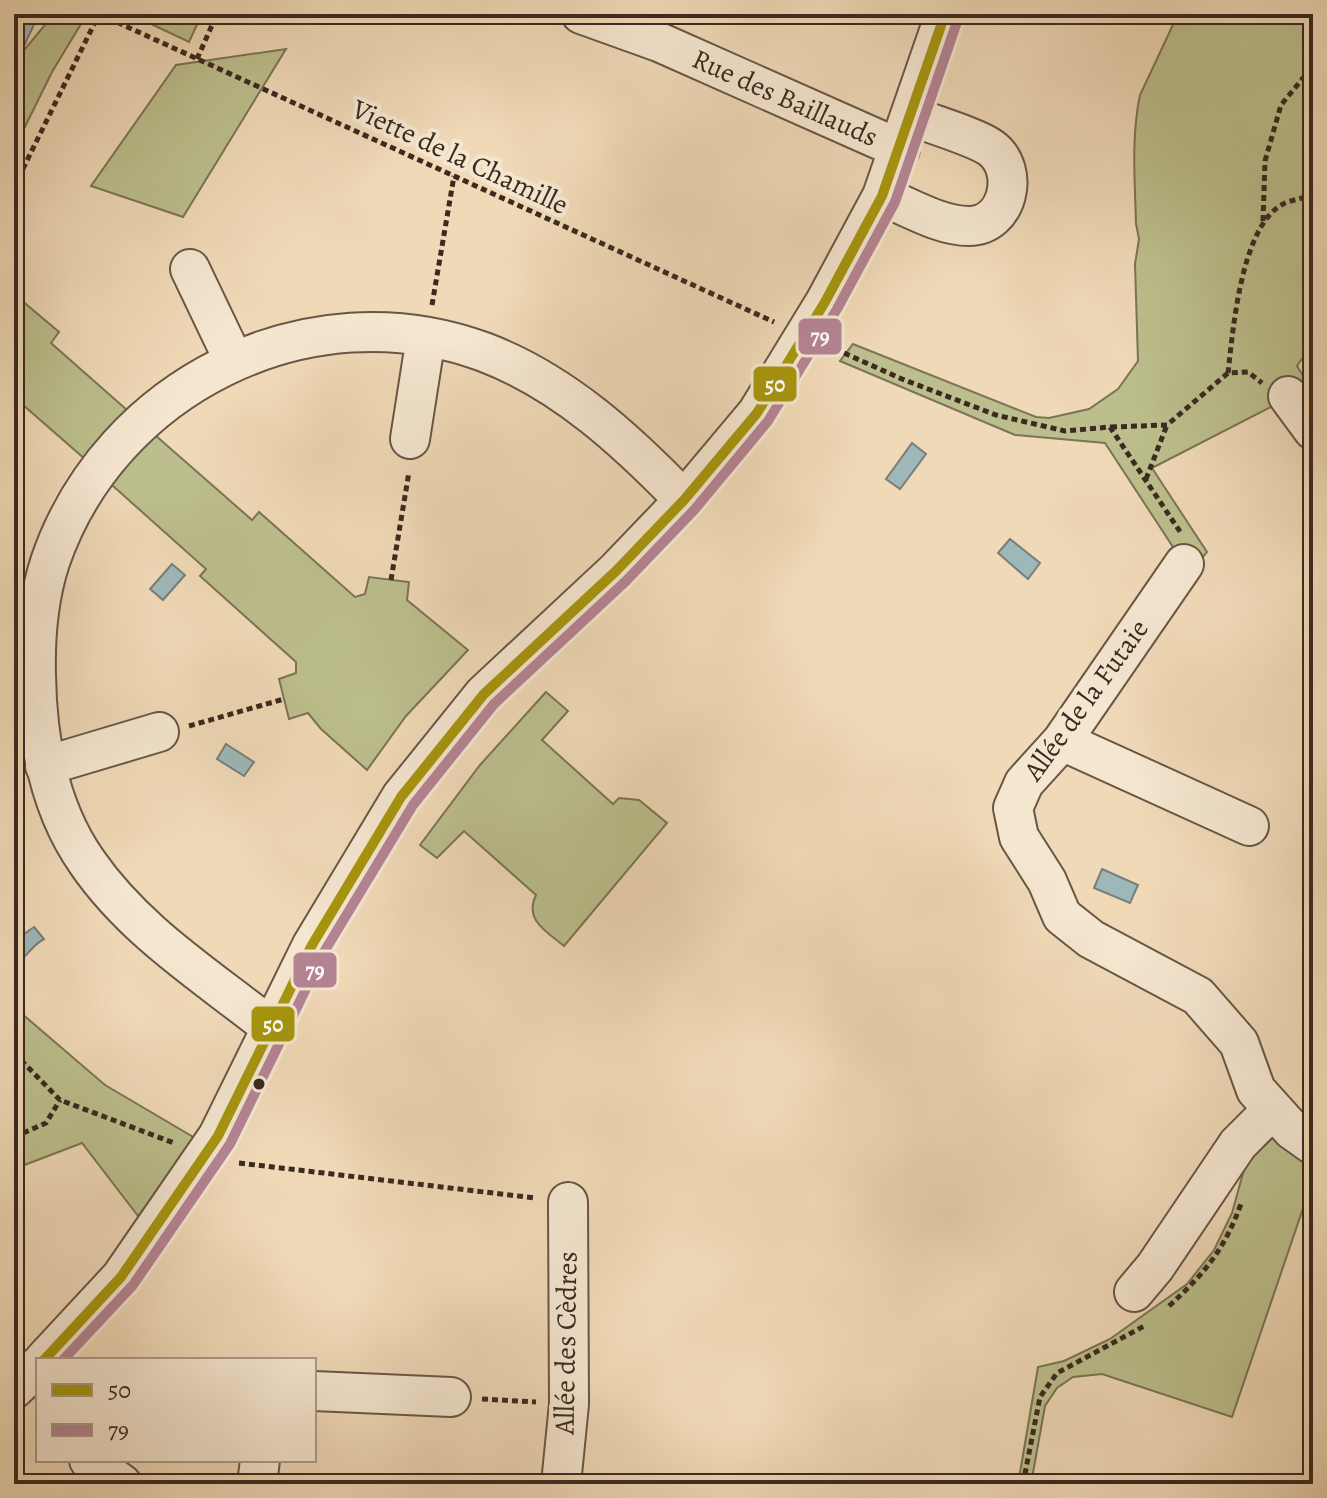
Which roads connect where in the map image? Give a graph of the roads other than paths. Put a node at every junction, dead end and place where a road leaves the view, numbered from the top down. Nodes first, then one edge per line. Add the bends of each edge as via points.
1 (581, 14) edge
2 (945, 14) edge
3 (906, 133) junction
4 (882, 196) junction
5 (190, 269) dead end
6 (426, 337) junction
7 (234, 361) junction
8 (1288, 396) road end
9 (1313, 430) edge
10 (410, 439) road end
11 (684, 500) junction
12 (1184, 564) road end
13 (159, 732) road end
14 (1062, 741) junction
15 (45, 766) junction
16 (1249, 826) dead end
17 (273, 1029) junction
18 (1273, 1109) junction
19 (1313, 1145) edge
20 (568, 1202) road end
21 (1134, 1292) dead end
22 (50, 1358) edge
23 (316, 1391) edge
24 (451, 1397) road end
25 (91, 1462) edge
26 (260, 1462) edge
27 (122, 1484) edge
28 (257, 1484) edge
29 (561, 1484) edge

1 - 3 street, Rue des Baillauds
2 - 3 street
3 - 4 street
3 - 4 street, Rue des Baillauds via 991,148 1004,163 1009,182 1004,202 985,222 971,226
4 - 11 street via 757,413
5 - 7 street
6 - 7 street via 363,331 328,334
6 - 10 street
6 - 11 street via 480,351 557,389
7 - 15 street via 147,416 101,469 65,526 50,563 35,634 36,709
8 - 9 street
11 - 17 street via 484,694 401,797 312,945
12 - 14 street, Allée de la Futaie
13 - 15 street
14 - 16 street
14 - 18 street, Allée de la Futaie via 1024,783 1013,808 1019,837 1062,916 1091,939 1198,996 1239,1043 1256,1090
15 - 17 street via 64,823 86,862 126,910
17 - 22 street via 203,1159 121,1277
18 - 19 street, Allée de la Futaie
18 - 21 street via 1238,1144
20 - 29 street, Allée des Cèdres via 569,1404
23 - 24 street
25 - 27 street
26 - 28 street

